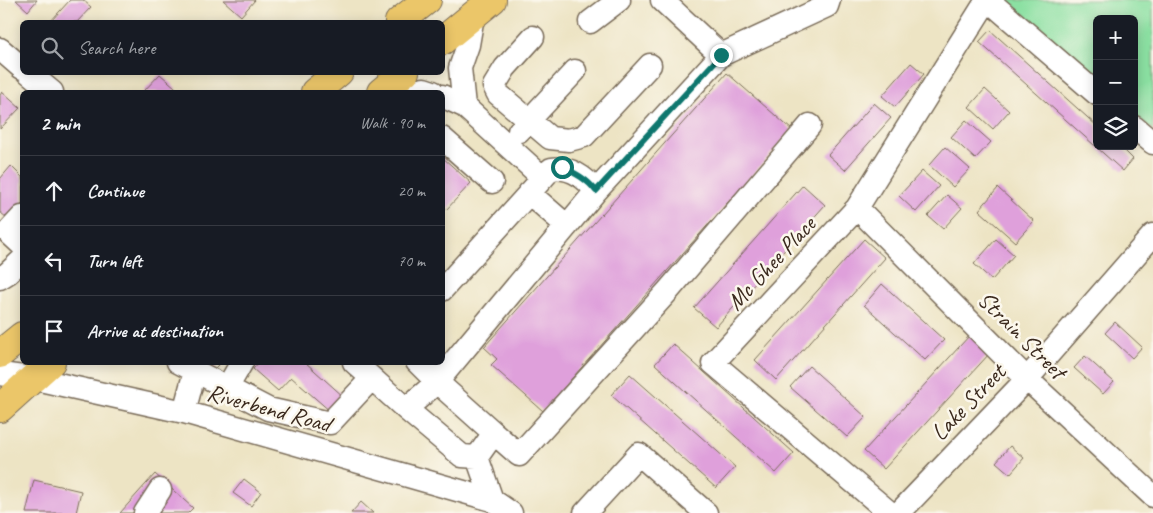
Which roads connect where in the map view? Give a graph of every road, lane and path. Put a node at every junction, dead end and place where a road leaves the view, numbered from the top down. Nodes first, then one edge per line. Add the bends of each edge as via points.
1 (427, 0) edge
2 (619, 0) edge
3 (662, 0) edge
4 (829, 0) edge
5 (987, 0) edge
6 (483, 8) edge
7 (402, 20) edge
8 (590, 22) dead end
9 (533, 37) dead end
10 (445, 39) edge
11 (0, 48) edge
12 (721, 55) junction
13 (650, 65) dead end
14 (20, 66) edge
15 (575, 71) dead end
16 (32, 75) edge
17 (335, 75) edge
18 (397, 88) edge
19 (50, 90) edge
20 (317, 90) edge
21 (424, 90) edge
22 (1093, 91) edge
23 (445, 97) edge
24 (464, 106) junction
25 (529, 120) junction
26 (810, 126) dead end
27 (1138, 130) edge
28 (445, 141) edge
29 (1153, 143) edge
30 (506, 144) junction
31 (492, 182) dead end
32 (536, 186) junction
33 (596, 191) junction
34 (857, 208) junction
35 (20, 219) edge
36 (567, 226) junction
37 (1153, 234) edge
38 (20, 243) edge
39 (20, 262) edge
40 (0, 278) edge
41 (445, 287) edge
42 (20, 338) edge
43 (0, 354) edge
44 (240, 365) edge
45 (357, 365) edge
46 (420, 365) edge
47 (187, 367) edge
48 (41, 370) edge
49 (0, 374) edge
50 (372, 378) junction
51 (1027, 379) junction
52 (437, 382) junction
53 (227, 388) junction
54 (0, 408) edge
55 (268, 409) junction
56 (406, 409) junction
57 (184, 412) junction
58 (494, 433) junction
59 (265, 435) junction
60 (478, 457) junction
61 (160, 490) dead end
62 (1153, 496) edge
63 (486, 506) edge
64 (145, 513) edge
65 (511, 513) edge
66 (585, 513) edge
67 (706, 513) edge
68 (890, 513) edge
69 (899, 513) edge

1 - 7 main road
2 - 8 street
3 - 12 street
4 - 12 street via 827,6
5 - 22 street
5 - 34 street, Mc Ghee Place
6 - 10 main road
6 - 24 street via 460,68
9 - 25 street via 505,68 494,86 498,94
11 - 14 street
12 - 33 street
13 - 25 street via 584,136 569,140 550,138
15 - 25 street
16 - 19 street
17 - 20 main road
18 - 21 street
23 - 24 street
24 - 30 street
25 - 30 street
26 - 58 street via 668,291 520,455
27 - 29 street
28 - 31 street
30 - 32 street
32 - 33 street via 551,169 562,167 590,183
32 - 36 street
32 - 41 street
33 - 36 street
34 - 51 street, Strain Street
34 - 68 street, Mc Ghee Place via 714,363
35 - 38 street via 8,232
36 - 52 street
37 - 51 street, Lake Street
39 - 40 street
42 - 43 main road
44 - 53 street
45 - 50 street
46 - 52 street
47 - 53 street
47 - 57 street
48 - 49 street, Riverbend Road
48 - 54 main road
48 - 57 street, Riverbend Road
50 - 55 street via 330,423
50 - 56 street
51 - 62 street, Strain Street
51 - 69 street, Lake Street
52 - 56 street
52 - 58 street
53 - 55 street
55 - 59 street
56 - 60 street via 462,456
57 - 59 street, Riverbend Road
58 - 60 street
59 - 63 street, Riverbend Road
60 - 63 street
61 - 64 street
63 - 65 street, Riverbend Road
66 - 67 street via 639,454

